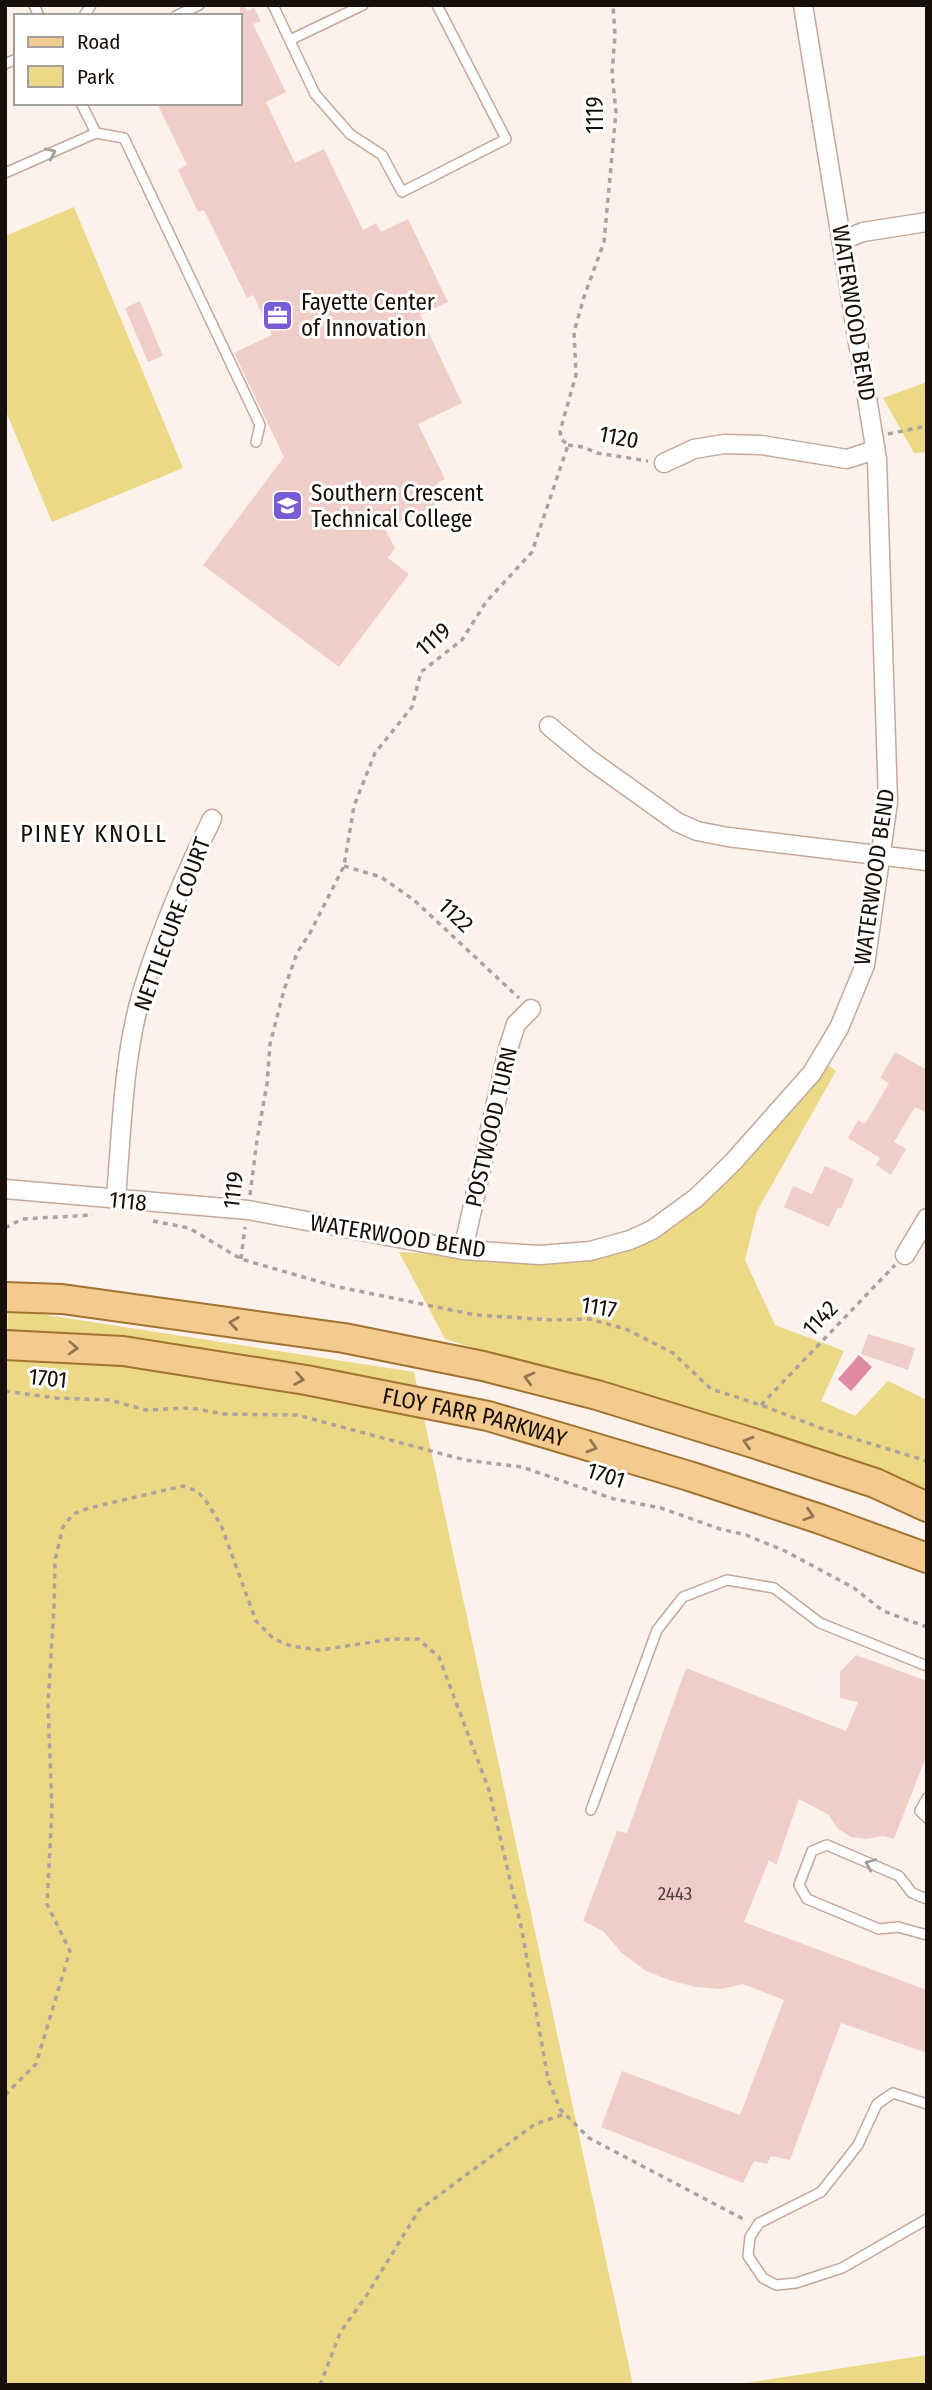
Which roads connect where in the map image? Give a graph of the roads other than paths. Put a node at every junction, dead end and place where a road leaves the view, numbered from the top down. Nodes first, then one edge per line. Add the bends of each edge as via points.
1 (199, 5) edge
2 (273, 5) edge
3 (363, 5) edge
4 (437, 5) edge
5 (803, 5) edge
6 (180, 14) edge
7 (290, 40) junction
8 (82, 105) edge
9 (96, 133) junction
10 (5, 173) edge
11 (927, 222) edge
12 (843, 240) junction
13 (256, 442) dead end
14 (874, 443) junction
15 (664, 463) road end
16 (549, 726) dead end
17 (212, 819) dead end
18 (881, 856) junction
19 (927, 861) edge
20 (531, 1009) road end
21 (5, 1189) edge
22 (116, 1197) junction
23 (927, 1218) edge
24 (463, 1250) junction
25 (905, 1255) road end
26 (5, 1297) edge
27 (5, 1345) edge
28 (927, 1507) edge
29 (927, 1558) edge
30 (927, 1666) edge
31 (927, 1798) edge
32 (591, 1810) dead end
33 (927, 1818) edge
34 (927, 1899) edge
35 (927, 1935) edge
36 (927, 2104) edge
37 (927, 2219) edge

1 - 6 lane
2 - 7 lane
3 - 7 lane
4 - 7 lane via 506,139 402,192 382,155 350,134 314,94
5 - 12 street, WATERWOOD BEND
8 - 9 lane
10 -> 9 lane
9 - 13 lane via 124,138 260,425
11 - 12 street via 863,232
12 - 14 street, WATERWOOD BEND
14 - 15 street via 847,459 724,444 694,449
14 - 18 street, WATERWOOD BEND via 888,802
16 - 18 street via 647,803 697,831
17 - 22 street, NETTLECURE COURT via 190,863 144,987 128,1064
18 - 19 street
18 - 24 street, WATERWOOD BEND via 865,965 839,1028 811,1073 715,1181 675,1214 630,1241 590,1251 540,1255
20 - 24 street, POSTWOOD TURN via 516,1024 508,1049
21 - 22 street, WATERWOOD BEND
22 - 24 street, WATERWOOD BEND via 248,1210
23 - 25 street
28 -> 26 main road via 875,1483 753,1443 483,1366 344,1338 62,1299
27 -> 29 main road, FLOY FARR PARKWAY via 123,1350 488,1416 689,1476
30 - 32 lane via 820,1623 774,1588 727,1580 683,1597 657,1630
31 - 33 lane via 920,1811
34 -> 35 lane via 912,1893 899,1876 827,1845 812,1851 799,1885 807,1899 878,1929 898,1927
36 - 37 lane via 893,2093 877,2104 858,2145 821,2192 759,2222 750,2237 748,2256 763,2278 776,2286 796,2283 842,2269

